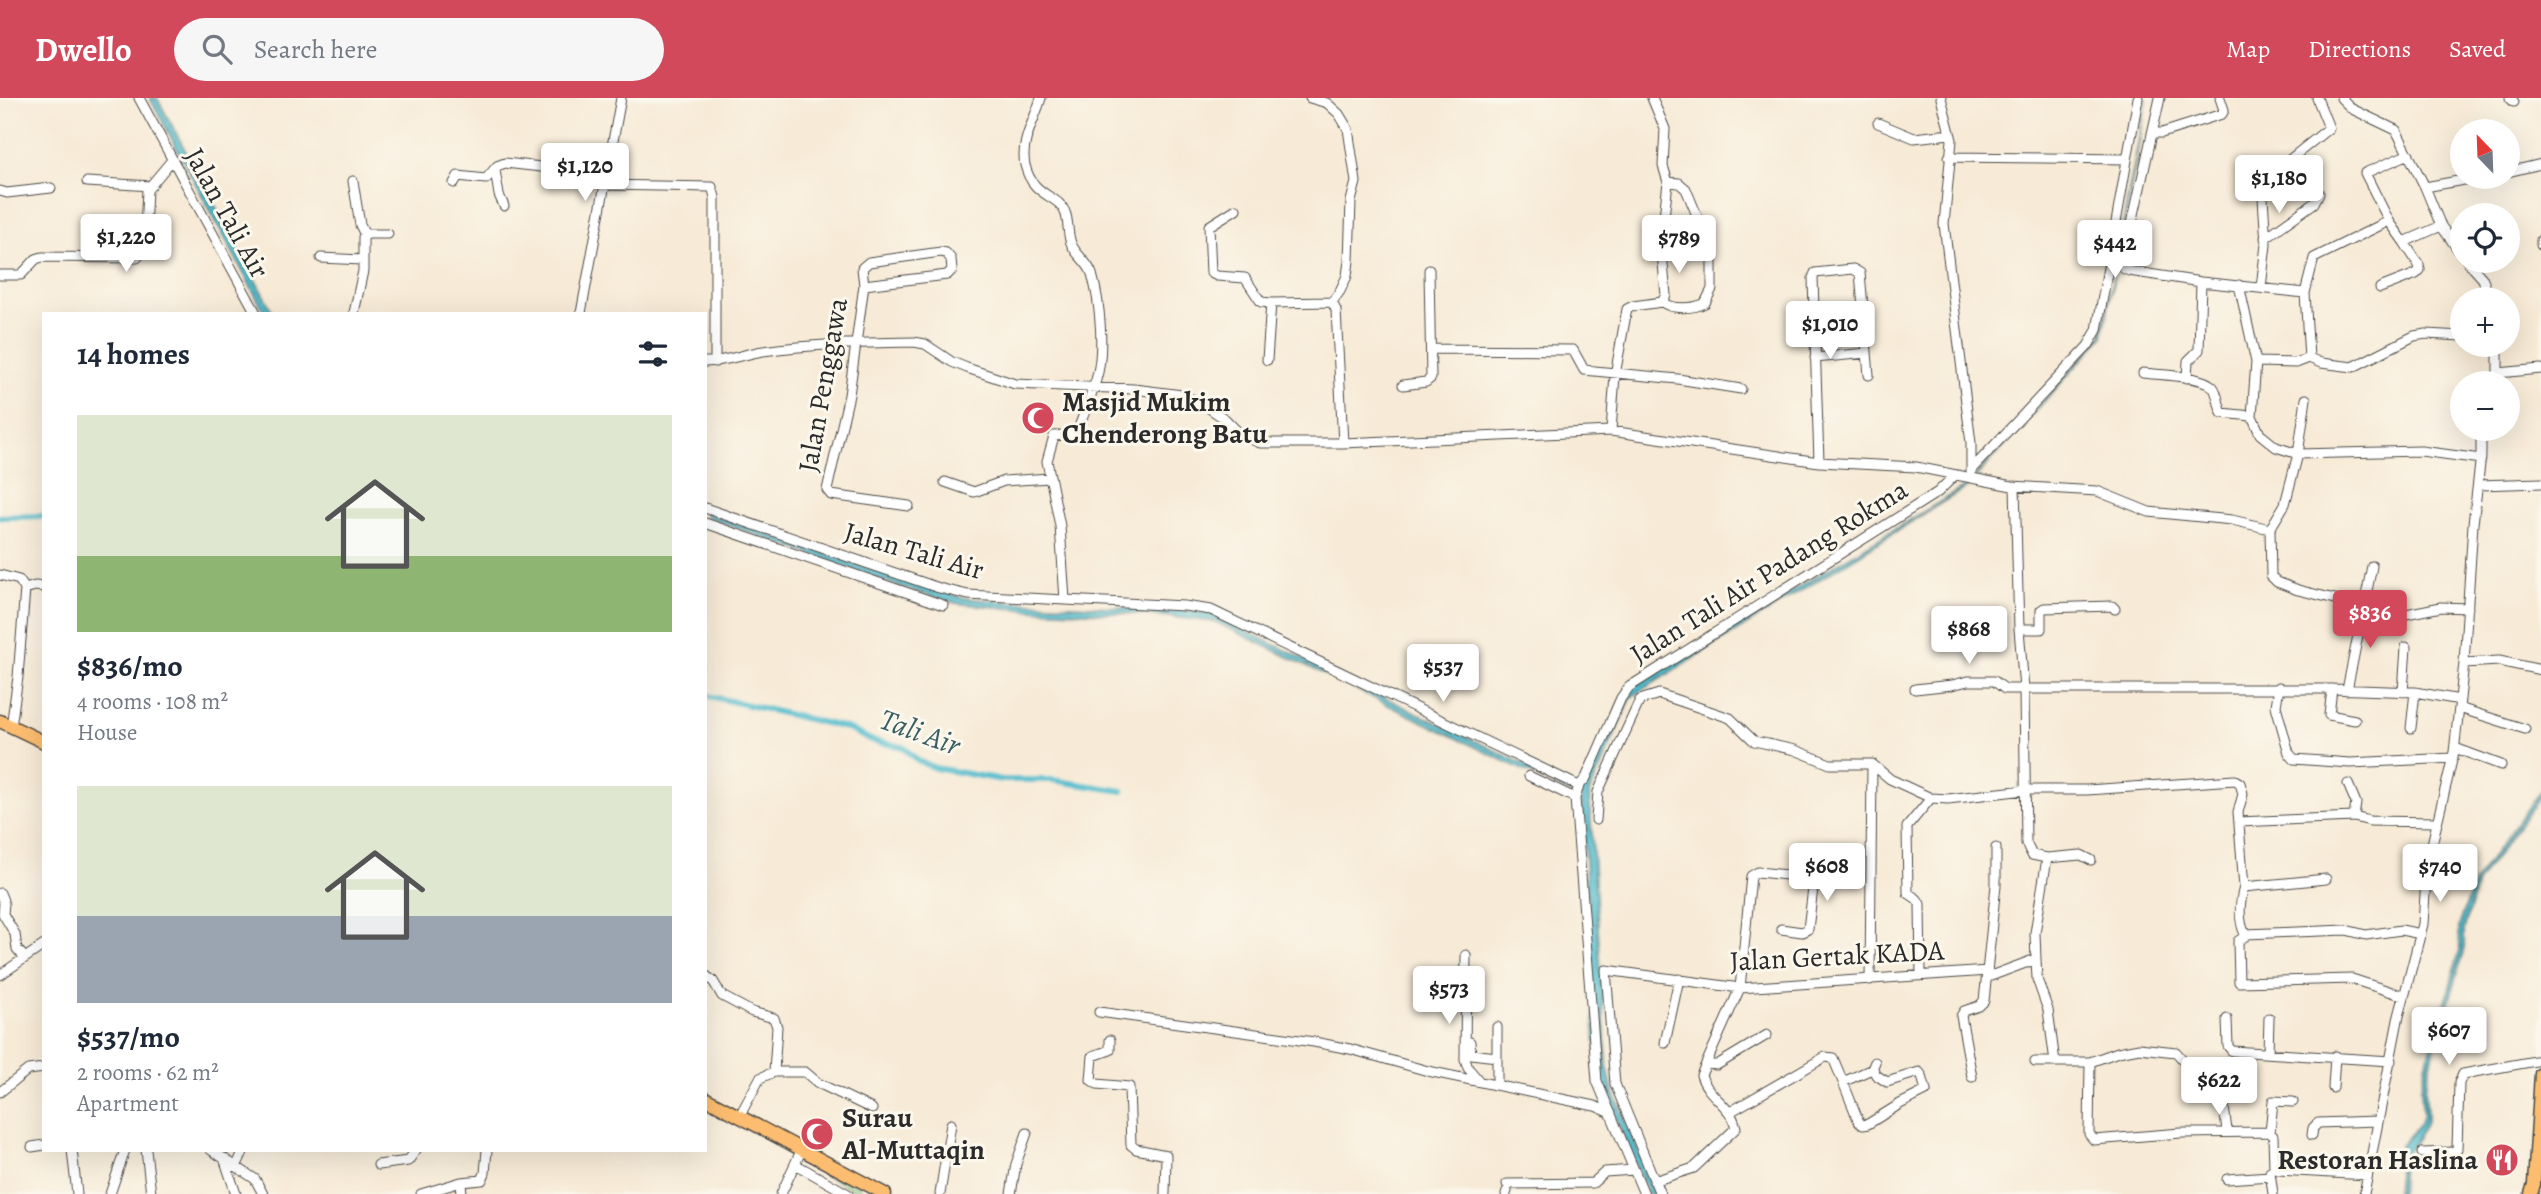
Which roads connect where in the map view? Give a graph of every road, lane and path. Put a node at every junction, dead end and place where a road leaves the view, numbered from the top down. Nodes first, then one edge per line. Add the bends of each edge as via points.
1 (139, 98) edge
2 (621, 98) edge
3 (1041, 98) edge
4 (1310, 98) edge
5 (1652, 98) edge
6 (1941, 98) edge
7 (2138, 98) edge
8 (2160, 98) edge
9 (2220, 98) edge
10 (2317, 98) edge
11 (2341, 98) edge
12 (1878, 122) dead end
13 (2152, 133) junction
14 (1950, 134) junction
15 (2409, 154) junction
16 (1949, 158) junction
17 (2127, 159) junction
18 (172, 160) junction
19 (2541, 164) edge
20 (2520, 169) edge
21 (495, 170) junction
22 (606, 174) junction
23 (87, 181) dead end
24 (353, 181) dead end
25 (1668, 182) junction
26 (2450, 182) edge
27 (454, 183) dead end
28 (603, 185) junction
29 (151, 186) junction
30 (2425, 187) junction
31 (51, 188) dead end
32 (0, 191) edge
33 (2319, 193) dead end
34 (504, 206) dead end
35 (1236, 209) dead end
36 (2389, 221) junction
37 (2441, 226) junction
38 (1703, 230) dead end
39 (388, 234) dead end
40 (365, 235) junction
41 (2265, 238) junction
42 (2450, 238) edge
43 (2404, 242) junction
44 (321, 258) dead end
45 (362, 260) junction
46 (1712, 261) dead end
47 (1429, 270) dead end
48 (0, 275) edge
49 (2201, 282) junction
50 (864, 285) junction
51 (2239, 285) junction
52 (2261, 288) junction
53 (2380, 288) dead end
54 (2305, 293) junction
55 (1332, 302) junction
56 (1662, 302) junction
57 (1271, 303) junction
58 (255, 312) edge
59 (354, 312) edge
60 (581, 312) edge
61 (2450, 335) edge
62 (858, 343) junction
63 (1431, 349) junction
64 (1867, 353) junction
65 (1815, 358) junction
66 (2309, 358) junction
67 (1266, 360) dead end
68 (710, 362) edge
69 (2256, 362) junction
70 (2541, 369) edge
71 (2520, 371) edge
72 (2143, 373) dead end
73 (1615, 375) junction
74 (1868, 375) dead end
75 (2187, 378) junction
76 (1403, 385) dead end
77 (1092, 388) junction
78 (1741, 389) dead end
79 (2306, 399) dead end
80 (2252, 416) junction
81 (1611, 431) junction
82 (2481, 441) edge
83 (1343, 443) junction
84 (2298, 454) junction
85 (2481, 459) junction
86 (1819, 462) junction
87 (1965, 475) junction
88 (1050, 478) junction
89 (946, 482) dead end
90 (2541, 483) edge
91 (2479, 485) junction
92 (2015, 486) junction
93 (909, 506) dead end
94 (707, 509) edge
95 (707, 524) edge
96 (2270, 529) junction
97 (2372, 566) dead end
98 (0, 575) edge
99 (42, 587) edge
100 (25, 589) junction
101 (1065, 600) junction
102 (2364, 604) junction
103 (943, 605) dead end
104 (2468, 608) junction
105 (2115, 609) dead end
106 (2019, 629) junction
107 (2406, 647) dead end
108 (2464, 663) junction
109 (2541, 670) edge
110 (1630, 687) junction
111 (2278, 687) junction
112 (1915, 689) dead end
113 (2024, 689) junction
114 (2332, 689) junction
115 (2347, 690) junction
116 (2403, 691) junction
117 (2415, 692) junction
118 (1640, 700) junction
119 (2459, 704) junction
120 (2355, 720) dead end
121 (5, 724) edge
122 (2411, 729) dead end
123 (2525, 729) dead end
124 (42, 741) edge
125 (2454, 753) junction
126 (1872, 764) junction
127 (2501, 765) dead end
128 (1529, 776) dead end
129 (2348, 784) dead end
130 (2025, 790) junction
131 (1577, 792) junction
132 (1931, 798) junction
133 (2354, 817) junction
134 (1596, 820) dead end
135 (2239, 822) junction
136 (2437, 822) junction
137 (1996, 848) dead end
138 (2047, 858) junction
139 (2091, 860) dead end
140 (2326, 879) dead end
141 (2244, 887) junction
142 (0, 892) edge
143 (1781, 929) dead end
144 (2421, 934) junction
145 (2247, 935) junction
146 (42, 946) edge
147 (1465, 955) dead end
148 (25, 958) junction
149 (2036, 960) junction
150 (1988, 974) junction
151 (0, 975) edge
152 (1921, 975) junction
153 (707, 976) edge
154 (1679, 979) junction
155 (1870, 980) junction
156 (1740, 988) junction
157 (2404, 996) junction
158 (1099, 1012) dead end
159 (2269, 1018) dead end
160 (2227, 1019) dead end
161 (1497, 1027) dead end
162 (1464, 1035) junction
163 (1767, 1035) dead end
164 (1110, 1040) dead end
165 (1665, 1043) dead end
166 (2268, 1053) junction
167 (2335, 1056) junction
168 (1497, 1057) junction
169 (2541, 1060) edge
170 (2390, 1061) junction
171 (2035, 1062) dead end
172 (2055, 1062) junction
173 (2090, 1062) junction
174 (1706, 1064) junction
175 (42, 1068) edge
176 (774, 1072) junction
177 (2541, 1074) edge
178 (1972, 1077) dead end
179 (1479, 1082) junction
180 (1843, 1082) junction
181 (1497, 1085) junction
182 (2333, 1088) dead end
183 (0, 1092) edge
184 (707, 1099) edge
185 (2293, 1102) dead end
186 (2539, 1108) edge
187 (872, 1109) dead end
188 (1730, 1112) junction
189 (1611, 1113) junction
190 (739, 1117) junction
191 (2377, 1121) junction
192 (951, 1124) dead end
193 (2227, 1131) junction
194 (1027, 1133) dead end
195 (2270, 1133) junction
196 (2312, 1135) dead end
197 (42, 1145) edge
198 (32, 1147) dead end
199 (801, 1151) junction
200 (72, 1152) edge
201 (124, 1152) edge
202 (146, 1152) edge
203 (214, 1152) edge
204 (243, 1152) edge
205 (415, 1152) edge
206 (487, 1152) edge
207 (2422, 1153) dead end
208 (224, 1158) junction
209 (2534, 1160) junction
210 (795, 1164) junction
211 (378, 1165) dead end
212 (236, 1167) junction
213 (1634, 1170) junction
214 (2273, 1172) junction
215 (2367, 1175) junction
216 (2227, 1179) dead end
217 (1654, 1181) junction
218 (461, 1182) junction
219 (1507, 1190) edge
220 (77, 1194) edge
221 (110, 1194) edge
222 (150, 1194) edge
223 (236, 1194) edge
224 (262, 1194) edge
225 (421, 1194) edge
226 (462, 1194) edge
227 (781, 1194) edge
228 (848, 1194) edge
229 (885, 1194) edge
230 (940, 1194) edge
231 (1011, 1194) edge
232 (1164, 1194) edge
233 (1644, 1194) edge
234 (1660, 1194) edge
235 (2273, 1194) edge
236 (2364, 1194) edge
237 (2522, 1194) edge
238 (2531, 1194) edge

1 - 18 street, Jalan Tali Air
2 - 22 street
3 - 77 street via 1025,142 1025,163 1042,194 1065,211 1070,242 1091,273 1100,324 1099,365
4 - 55 street via 1327,103 1348,129 1356,182 1347,276
5 - 25 street via 1665,129 1663,166
6 - 14 street
7 - 17 street, Jalan Tali Air Padang Rokma
8 - 13 street
9 - 13 street via 2222,114
10 - 41 street via 2329,128 2262,182
11 - 15 street via 2352,109 2394,128
12 - 14 street via 1914,138
13 - 49 street via 2123,266 2129,271
14 - 16 street
15 - 30 street
15 - 36 street via 2365,173
16 - 17 street
16 - 87 street via 1944,224 1971,443
17 - 87 street, Jalan Tali Air Padang Rokma via 2097,330 2088,346
18 - 29 street
18 - 58 street, Jalan Tali Air
19 - 20 street
21 - 22 street via 505,163
21 - 27 street via 486,179 458,176
21 - 34 street
22 - 28 street
23 - 29 street
24 - 40 street
25 - 38 street via 1686,189
25 - 56 street via 1661,243 1666,295
26 - 30 street
28 - 60 street
28 - 68 street via 712,187
29 - 48 street via 146,196 144,250 137,258 41,257 21,275
30 - 37 street
31 - 32 street
33 - 41 street via 2314,202
35 - 57 street via 1209,226 1211,273 1245,278 1261,302
36 - 43 street
36 - 54 street via 2316,256
37 - 42 street
37 - 43 street
39 - 40 street
40 - 45 street
41 - 52 street
43 - 53 street via 2420,270
44 - 45 street
45 - 59 street
46 - 56 street via 1712,289 1705,303 1668,307
47 - 63 street
49 - 51 street
49 - 75 street via 2199,350 2188,361
50 - 50 street, Jalan Penggawa via 944,276 951,272 951,259 941,252 869,261 862,268
50 - 62 street, Jalan Penggawa
51 - 52 street
51 - 69 street
52 - 54 street
54 - 66 street
55 - 57 street
55 - 83 street
56 - 73 street via 1627,309
57 - 67 street
61 - 66 street via 2414,336 2353,367
62 - 68 street via 760,352
62 - 77 street via 914,341 952,362 1015,384
62 - 93 street, Jalan Penggawa via 827,492
63 - 73 street via 1573,350 1584,370
63 - 76 street via 1431,378
64 - 65 street
64 - 65 street via 1860,273 1853,269 1818,271 1813,278
64 - 74 street
65 - 86 street
66 - 69 street via 2296,363
69 - 80 street
70 - 71 street
72 - 75 street
73 - 78 street
73 - 81 street
75 - 80 street via 2213,387 2222,413
77 - 83 street via 1182,395 1260,443
77 - 88 street via 1077,432 1053,438 1047,458
79 - 84 street
80 - 84 street via 2268,441
81 - 83 street
81 - 86 street
82 - 85 street
84 - 85 street via 2421,451
84 - 96 street via 2285,504
85 - 91 street
86 - 87 street via 1916,467
87 - 92 street
87 - 110 street, Jalan Tali Air Padang Rokma
88 - 89 street via 1004,481 974,492
88 - 101 street via 1060,526
90 - 91 street
91 - 104 street
92 - 96 street via 2096,491 2149,512 2232,520
92 - 106 street
94 - 101 street, Jalan Tali Air via 939,588 968,595
95 - 103 street, Jalan Tali Air
96 - 102 street via 2271,576 2277,582
97 - 102 street
98 - 100 street via 19,580
99 - 100 street
100 - 121 street via 18,677
101 - 131 street, Jalan Tali Air via 1211,610
102 - 104 street via 2402,615 2441,607
102 - 115 street
104 - 108 street
105 - 106 street via 2043,608 2041,629
106 - 113 street
107 - 116 street
108 - 109 street via 2499,661
108 - 119 street
110 - 118 street
110 - 131 street, Jalan Tali Air Padang Rokma
111 - 113 street
111 - 114 street
111 - 125 street via 2276,706 2294,759 2350,763
112 - 113 street via 1994,681 2004,689
113 - 130 street
114 - 115 street
114 - 120 street via 2329,715
115 - 116 street
116 - 117 street
117 - 119 street
117 - 122 street
118 - 126 street via 1659,694 1730,718 1754,741 1830,764
118 - 134 street via 1598,792
119 - 123 street
119 - 125 street
121 - 124 main road
125 - 127 street
125 - 136 street
126 - 132 street via 1891,779
126 - 155 street
128 - 131 street
129 - 133 street via 2356,803
130 - 132 street
130 - 135 street via 2235,780 2243,794
130 - 138 street via 2026,843 2032,855
131 - 189 street via 1597,1081
132 - 152 street via 1907,827 1908,893 1920,904
133 - 135 street
133 - 136 street
135 - 141 street
136 - 144 street via 2426,872
137 - 150 street
138 - 139 street via 2081,855
138 - 149 street via 2035,933
140 - 141 street
141 - 145 street via 2242,928
142 - 148 street via 5,919
143 - 156 street via 1808,929 1811,873 1758,872 1751,876
144 - 145 street via 2401,930 2366,935 2346,930
144 - 157 street
145 - 157 street via 2238,941 2238,982 2352,979
146 - 148 street
147 - 162 street
148 - 151 street
149 - 150 street, Jalan Gertak KADA
149 - 172 street
150 - 152 street, Jalan Gertak KADA
150 - 178 street via 1982,1005 1961,1016
152 - 155 street, Jalan Gertak KADA
153 - 176 street via 722,996 774,1018
154 - 156 street, Jalan Gertak KADA
154 - 165 street
154 - 217 street, Jalan Gertak KADA via 1606,970 1615,1084
155 - 156 street, Jalan Gertak KADA
156 - 174 street
157 - 170 street
158 - 179 street via 1314,1042
159 - 166 street
160 - 166 street via 2230,1049
161 - 168 street
162 - 168 street via 1470,1036 1471,1054
162 - 179 street via 1465,1059
163 - 174 street via 1717,1065
164 - 232 street via 1110,1049 1093,1056 1091,1080 1129,1087 1130,1145 1166,1155
166 - 167 street
167 - 170 street
167 - 182 street
168 - 181 street
169 - 207 street via 2463,1074 2457,1149
170 - 191 street
171 - 172 street
172 - 173 street
173 - 193 street via 2129,1049 2176,1052 2190,1068 2221,1082
173 - 193 street via 2089,1134 2094,1140
174 - 188 street via 1701,1075 1706,1087
175 - 183 street via 28,1070
176 - 187 street via 804,1073
176 - 190 street via 760,1078
177 - 186 main road
179 - 181 street
180 - 180 street via 1863,1125 1926,1091 1919,1072 1887,1082 1876,1075 1874,1065
180 - 188 street via 1828,1056
181 - 189 street
184 - 190 main road
185 - 195 street via 2273,1101
186 - 209 main road
188 - 217 street via 1736,1130 1694,1168
189 - 213 street
190 - 199 main road
191 - 196 street via 2318,1123
191 - 215 street
192 - 230 street
193 - 195 street
194 - 231 street
195 - 214 street
197 - 198 street
199 - 210 street
199 - 229 main road
200 - 220 street
201 - 221 street
202 - 222 street
203 - 208 street
204 - 212 street
205 - 211 street via 408,1161
206 - 218 street via 482,1180
208 - 212 street
208 - 223 street
209 - 237 main road
209 - 238 main road
210 - 227 street
210 - 228 street
212 - 224 street via 255,1179
213 - 219 street via 1605,1172 1592,1183
213 - 233 street
214 - 215 street
214 - 216 street
214 - 235 street
215 - 236 street
217 - 234 street
218 - 225 street
218 - 226 street

